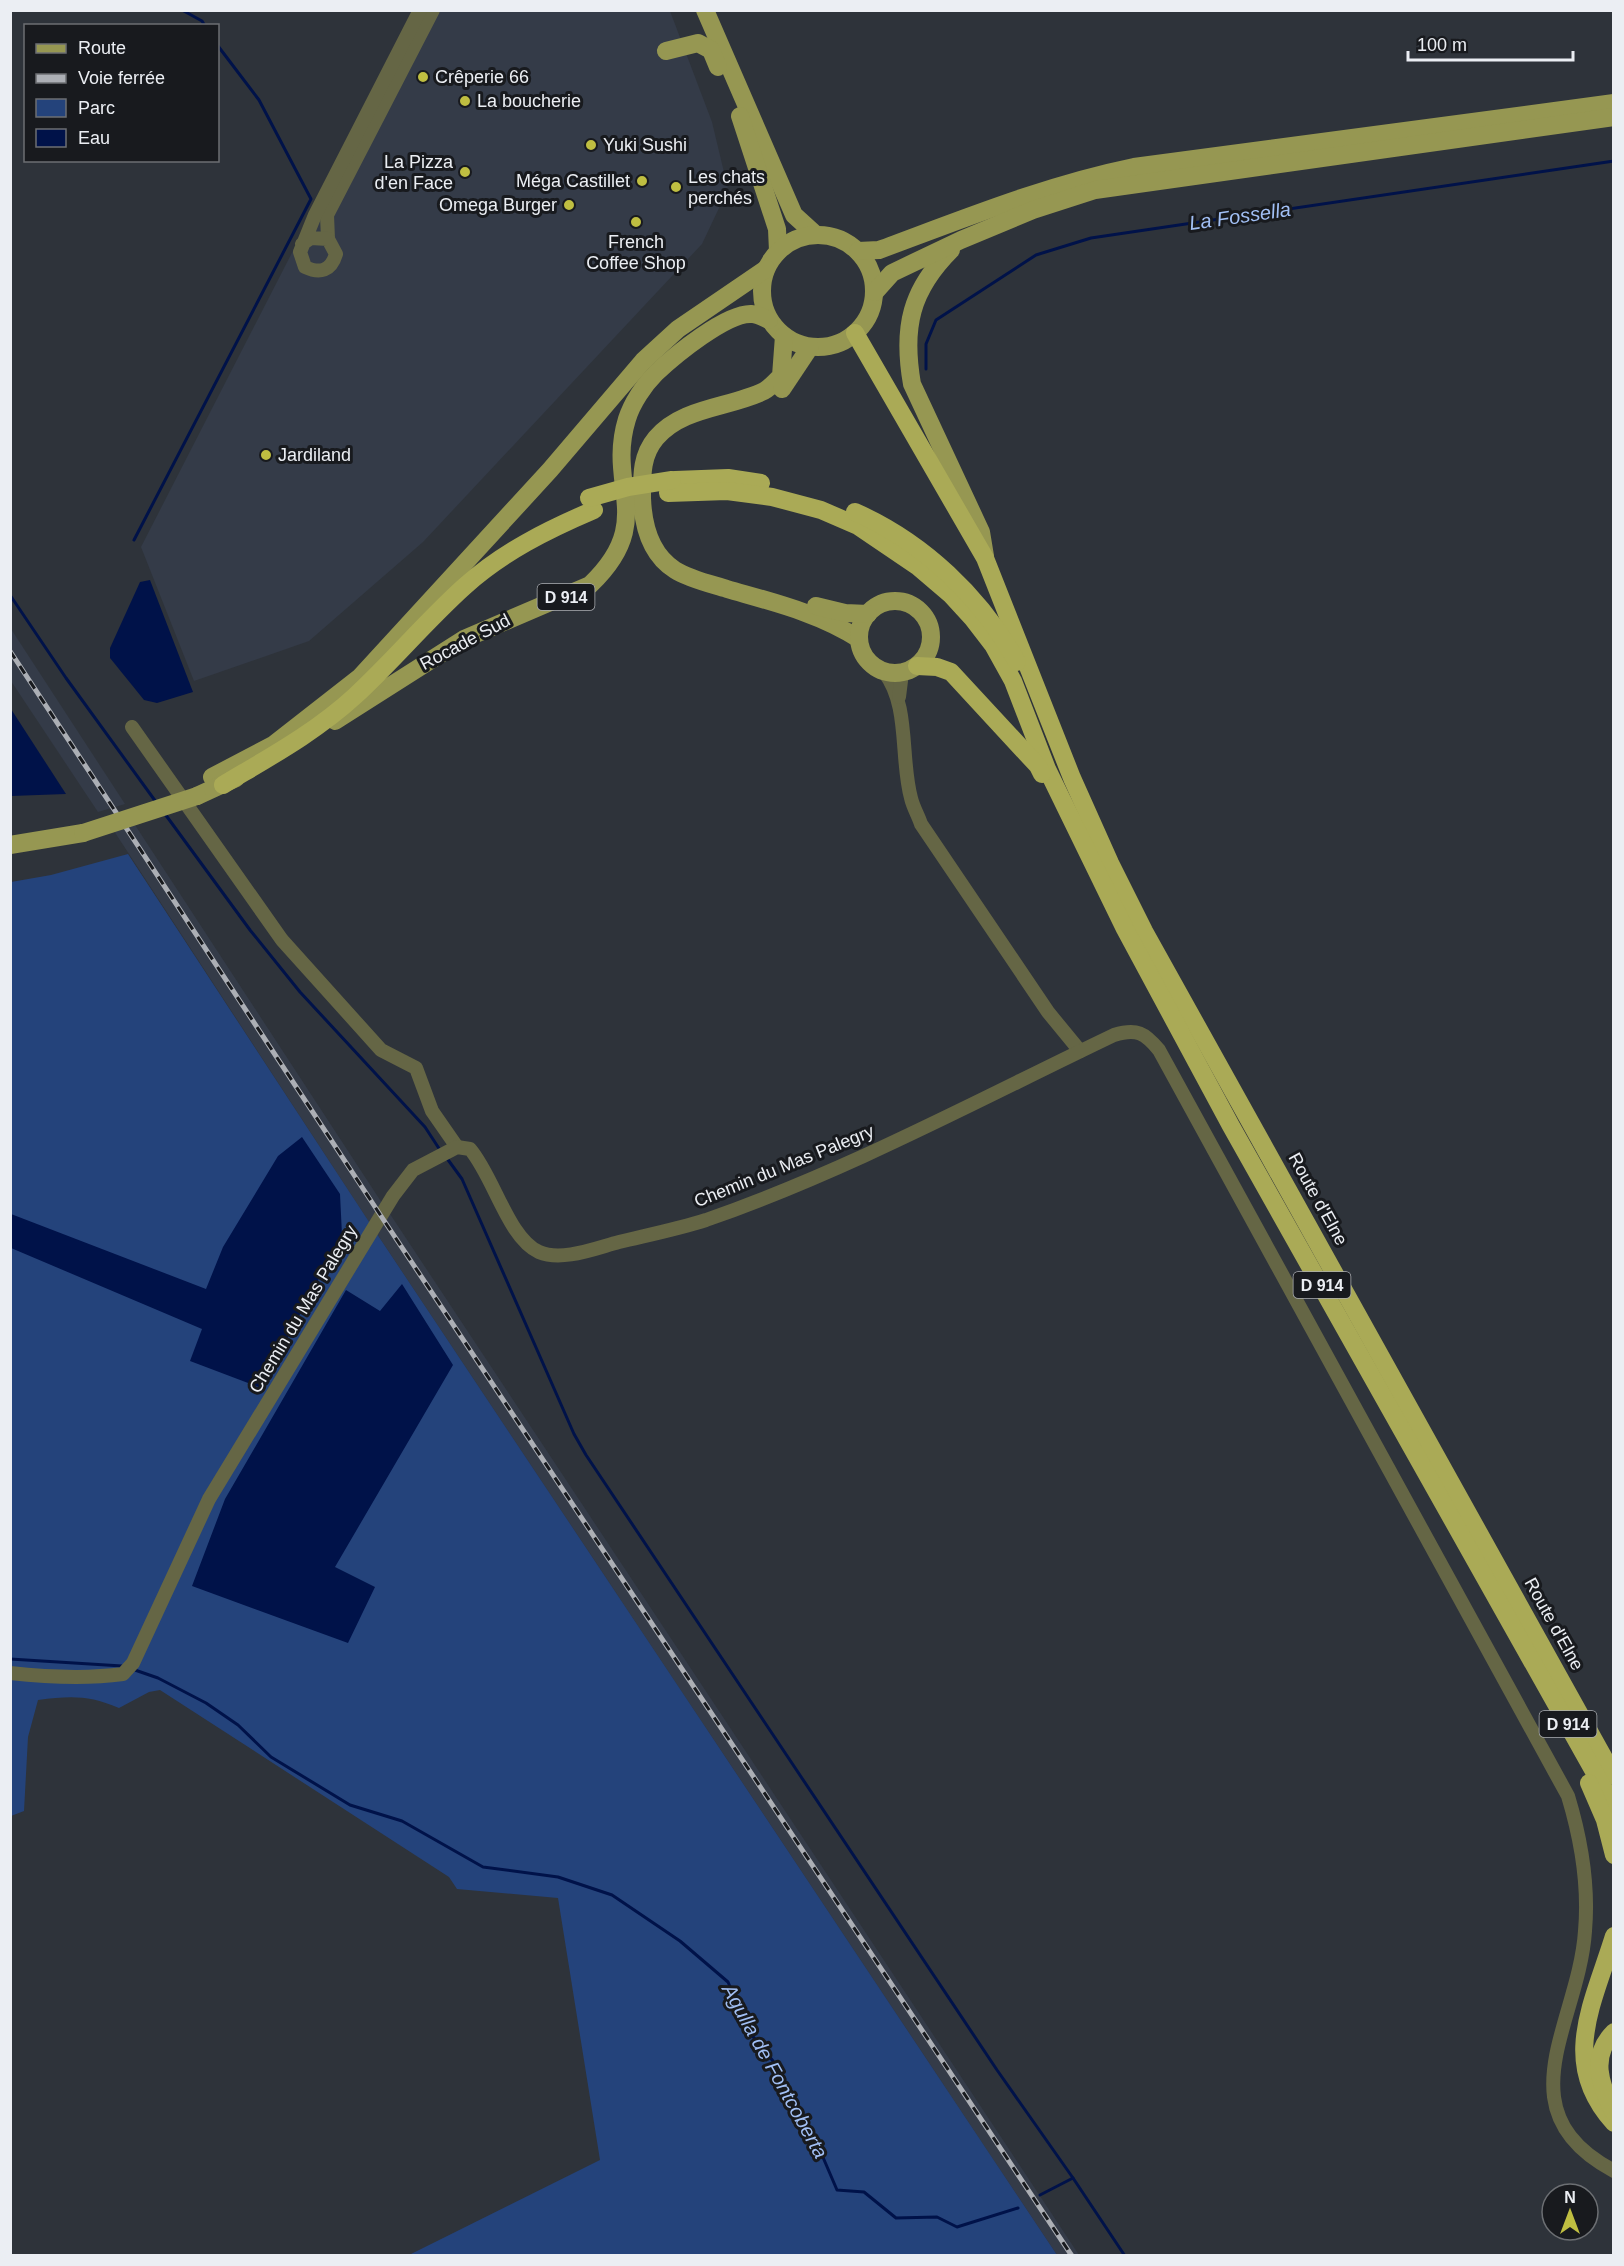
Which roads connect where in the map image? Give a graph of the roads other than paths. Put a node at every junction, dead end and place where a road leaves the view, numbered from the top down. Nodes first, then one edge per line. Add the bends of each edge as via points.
1 (420, 10) edge
2 (434, 10) edge
3 (705, 10) edge
4 (716, 36) junction
5 (666, 51) dead end
6 (1614, 104) edge
7 (1614, 117) edge
8 (753, 158) junction
9 (816, 235) junction
10 (328, 239) junction
11 (961, 240) junction
12 (302, 244) junction
13 (778, 251) junction
14 (858, 251) junction
15 (766, 269) junction
16 (874, 292) junction
17 (769, 320) junction
18 (855, 333) junction
19 (784, 336) junction
20 (810, 347) junction
21 (670, 487) junction
22 (591, 504) junction
23 (985, 558) junction
24 (424, 610) junction
25 (868, 614) junction
26 (859, 639) junction
27 (910, 669) junction
28 (884, 672) junction
29 (898, 705) junction
30 (132, 727) dead end
31 (1053, 730) junction
32 (223, 785) junction
33 (195, 792) junction
34 (82, 829) junction
35 (10, 838) edge
36 (10, 845) edge
37 (1125, 929) junction
38 (1080, 1051) junction
39 (453, 1149) junction
40 (1401, 1392) junction
41 (1521, 1641) junction
42 (10, 1673) edge
43 (1614, 1752) edge
44 (1614, 1776) edge
45 (1614, 1807) edge
46 (1614, 1855) edge
47 (1614, 1936) edge
48 (1614, 2032) edge
49 (1614, 2112) edge
50 (1614, 2123) edge
51 (1614, 2171) edge

1 - 12 street
2 - 10 street via 327,215
3 - 4 main road
4 - 8 main road
4 - 9 main road via 794,215
5 - 8 main road via 692,43 711,50
6 - 14 main road via 1134,167 1032,193 879,249
7 - 11 main road via 1095,190
8 - 13 main road via 777,229
9 - 13 main road via 795,239
9 - 14 main road via 838,239
10 - 12 street via 311,238
10 - 12 street via 336,254 333,263 315,272 301,260
11 - 16 main road via 892,273
11 - 23 main road via 932,270 919,291 909,317 908,363 912,384 981,532
13 - 15 main road
14 - 16 main road via 873,277
15 - 17 main road via 761,295
15 - 24 main road, Rocade Sud / D 914 via 678,329 643,361
16 - 18 main road via 870,312
17 - 19 main road
17 - 32 main road, Rocade Sud / D 914 via 752,314 736,316 656,373 636,399 627,420 623,450 625,532 618,552 590,585 464,639 286,753
18 - 20 main road via 834,345
18 - 23 highway
19 - 20 main road
19 - 26 main road via 781,376 766,391 671,424 656,438 646,452 642,470 643,519 658,554 675,570 836,624
20 - 25 main road via 783,388 766,402 695,426 663,447 652,487 655,525 672,554 685,563 807,604
21 - 22 highway, D 914
21 - 31 highway, D 914 via 728,478 776,485 821,497 888,528 922,552 975,601 1005,641
21 - 37 highway, D 914 via 772,496 821,510 888,544 951,596 993,645 1013,681 1047,769
22 - 24 highway, D 914 via 536,521 496,548
22 - 32 highway, D 914 via 542,532 465,586 354,697 314,729
23 - 31 highway
24 - 33 main road, Rocade Sud / D 914 via 330,703 273,745
25 - 26 main road
25 - 27 main road via 889,602 902,602 921,612 930,628 930,646
26 - 28 main road via 872,665
27 - 28 main road
27 - 29 street
27 - 37 highway via 937,667 951,672 1038,766 1108,906
28 - 29 street via 892,683
29 - 38 street via 911,797 921,824 1048,1012
30 - 39 street via 282,939 381,1050 416,1068 432,1111
31 - 40 highway, Route d'Elne / D 914 via 1144,931
32 - 33 main road, Rocade Sud / D 914
33 - 34 main road, Rocade Sud / D 914, bridge
34 - 35 main road, Rocade Sud / D 914
34 - 36 main road, Rocade Sud / D 914
37 - 41 highway, Route d'Elne / D 914
38 - 39 street, Chemin du Mas Palegry via 875,1149 736,1209 704,1221 573,1254 543,1254 525,1245 482,1163 470,1149
38 - 51 street, Chemin du Mas Palegry via 1114,1035 1136,1031 1146,1035 1159,1050 1568,1796 1582,1858 1585,1931 1580,1968 1554,2057 1551,2092 1556,2113 1578,2146
39 - 42 street, Chemin du Mas Palegry via 413,1170 393,1196 209,1499 133,1663 123,1674 106,1677
40 - 43 highway via 1478,1514
40 - 44 highway, Route d'Elne / D 914
41 - 45 highway, Route d'Elne / D 914
41 - 46 highway via 1605,1820
47 - 50 highway via 1586,2028 1584,2060 1590,2090
48 - 49 highway via 1600,2050 1598,2066 1604,2093

